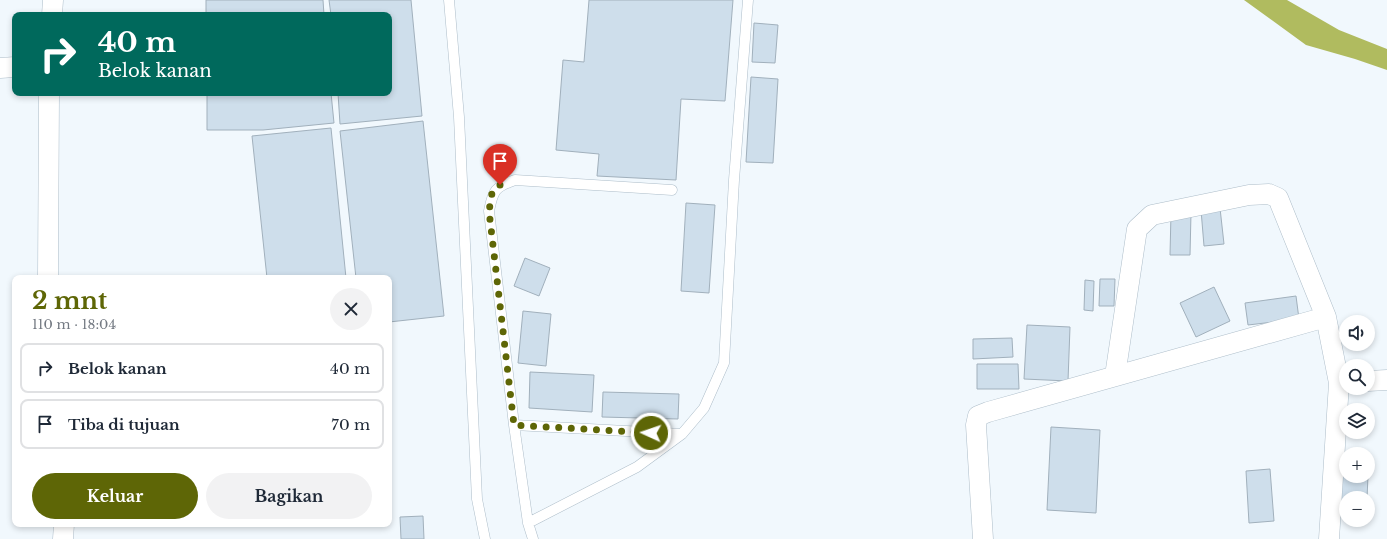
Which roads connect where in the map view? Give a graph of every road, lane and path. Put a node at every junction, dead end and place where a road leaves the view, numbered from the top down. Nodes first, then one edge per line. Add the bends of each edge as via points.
1 (53, 0) edge
2 (449, 0) edge
3 (748, 0) edge
4 (52, 12) edge
5 (12, 67) edge
6 (0, 68) edge
7 (49, 96) edge
8 (672, 190) dead end
9 (48, 275) edge
10 (1326, 317) junction
11 (1339, 367) edge
12 (1115, 376) junction
13 (1387, 380) edge
14 (1375, 381) edge
15 (1342, 395) edge
16 (514, 425) junction
17 (682, 434) junction
18 (528, 523) junction
19 (64, 527) edge
20 (63, 539) edge
21 (485, 539) edge
22 (533, 539) edge
23 (982, 539) edge
24 (1329, 539) edge

1 - 4 street
2 - 21 lane via 459,117 477,499
3 - 17 lane via 724,363 704,408
5 - 6 street
7 - 9 street
8 - 16 lane via 514,180 500,185 492,193 489,211
10 - 11 street
10 - 12 street
10 - 12 street via 1278,198 1269,194 1249,195 1152,215 1137,229
12 - 23 street via 978,416 976,426
13 - 14 street
15 - 24 street
16 - 17 lane
16 - 18 lane
17 - 18 lane via 637,467
18 - 22 lane
19 - 20 street

